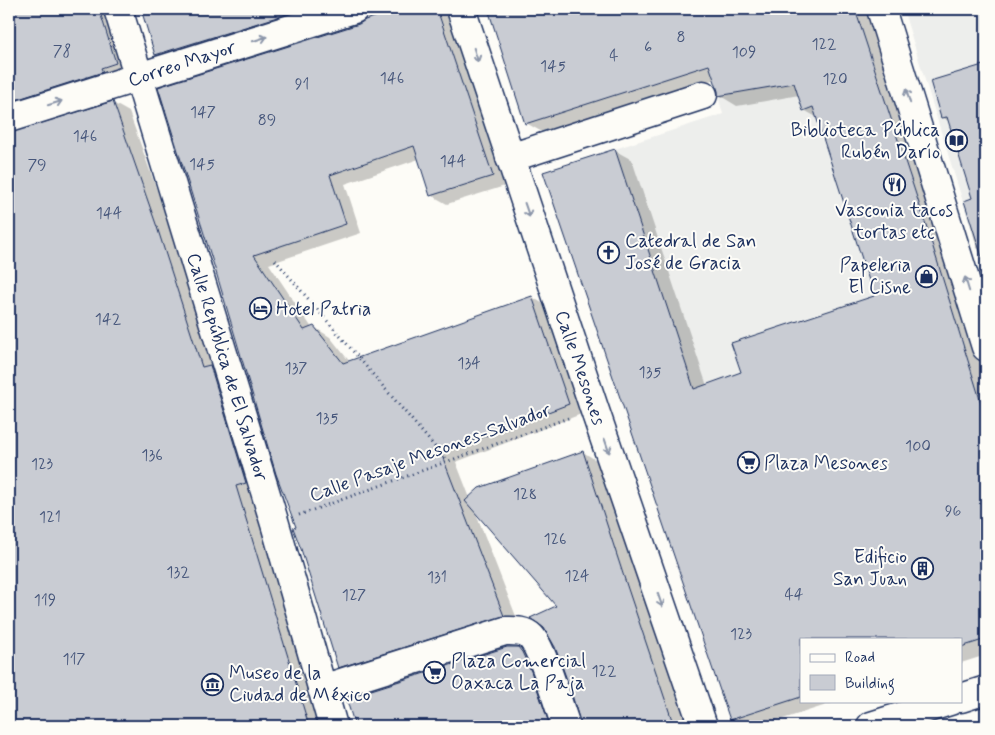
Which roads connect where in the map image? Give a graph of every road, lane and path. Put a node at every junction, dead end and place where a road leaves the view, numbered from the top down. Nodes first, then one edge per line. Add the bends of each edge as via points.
1 (118, 9) edge
2 (354, 9) edge
3 (461, 9) edge
4 (881, 9) edge
5 (138, 78) junction
6 (702, 95) dead end
7 (9, 118) edge
8 (510, 158) junction
9 (275, 260) dead end
10 (986, 348) edge
11 (594, 408) junction
12 (447, 461) junction
13 (275, 524) junction
14 (322, 689) junction
15 (986, 690) edge
16 (962, 698) edge
17 (947, 702) edge
18 (333, 726) edge
19 (566, 726) edge
20 (703, 726) edge
21 (871, 726) edge

1 - 5 street, Calle República de El Salvador
5 -> 2 street, Correo Mayor
3 -> 8 street, Calle Mesones
10 -> 4 street
7 -> 5 street, Correo Mayor
5 - 13 street, Calle República de El Salvador
6 - 8 street
8 -> 11 street, Calle Mesones
9 - 12 path
11 - 12 path, Calle Pasaje Mesones-Salvador
11 -> 20 street, Calle Mesones
12 - 13 path, Calle Pasaje Mesones-Salvador
13 - 14 street, Calle República de El Salvador
14 - 18 street, Calle República de El Salvador
14 - 19 street via 505,631 519,631 531,637 538,648
15 - 16 street
17 - 21 street

